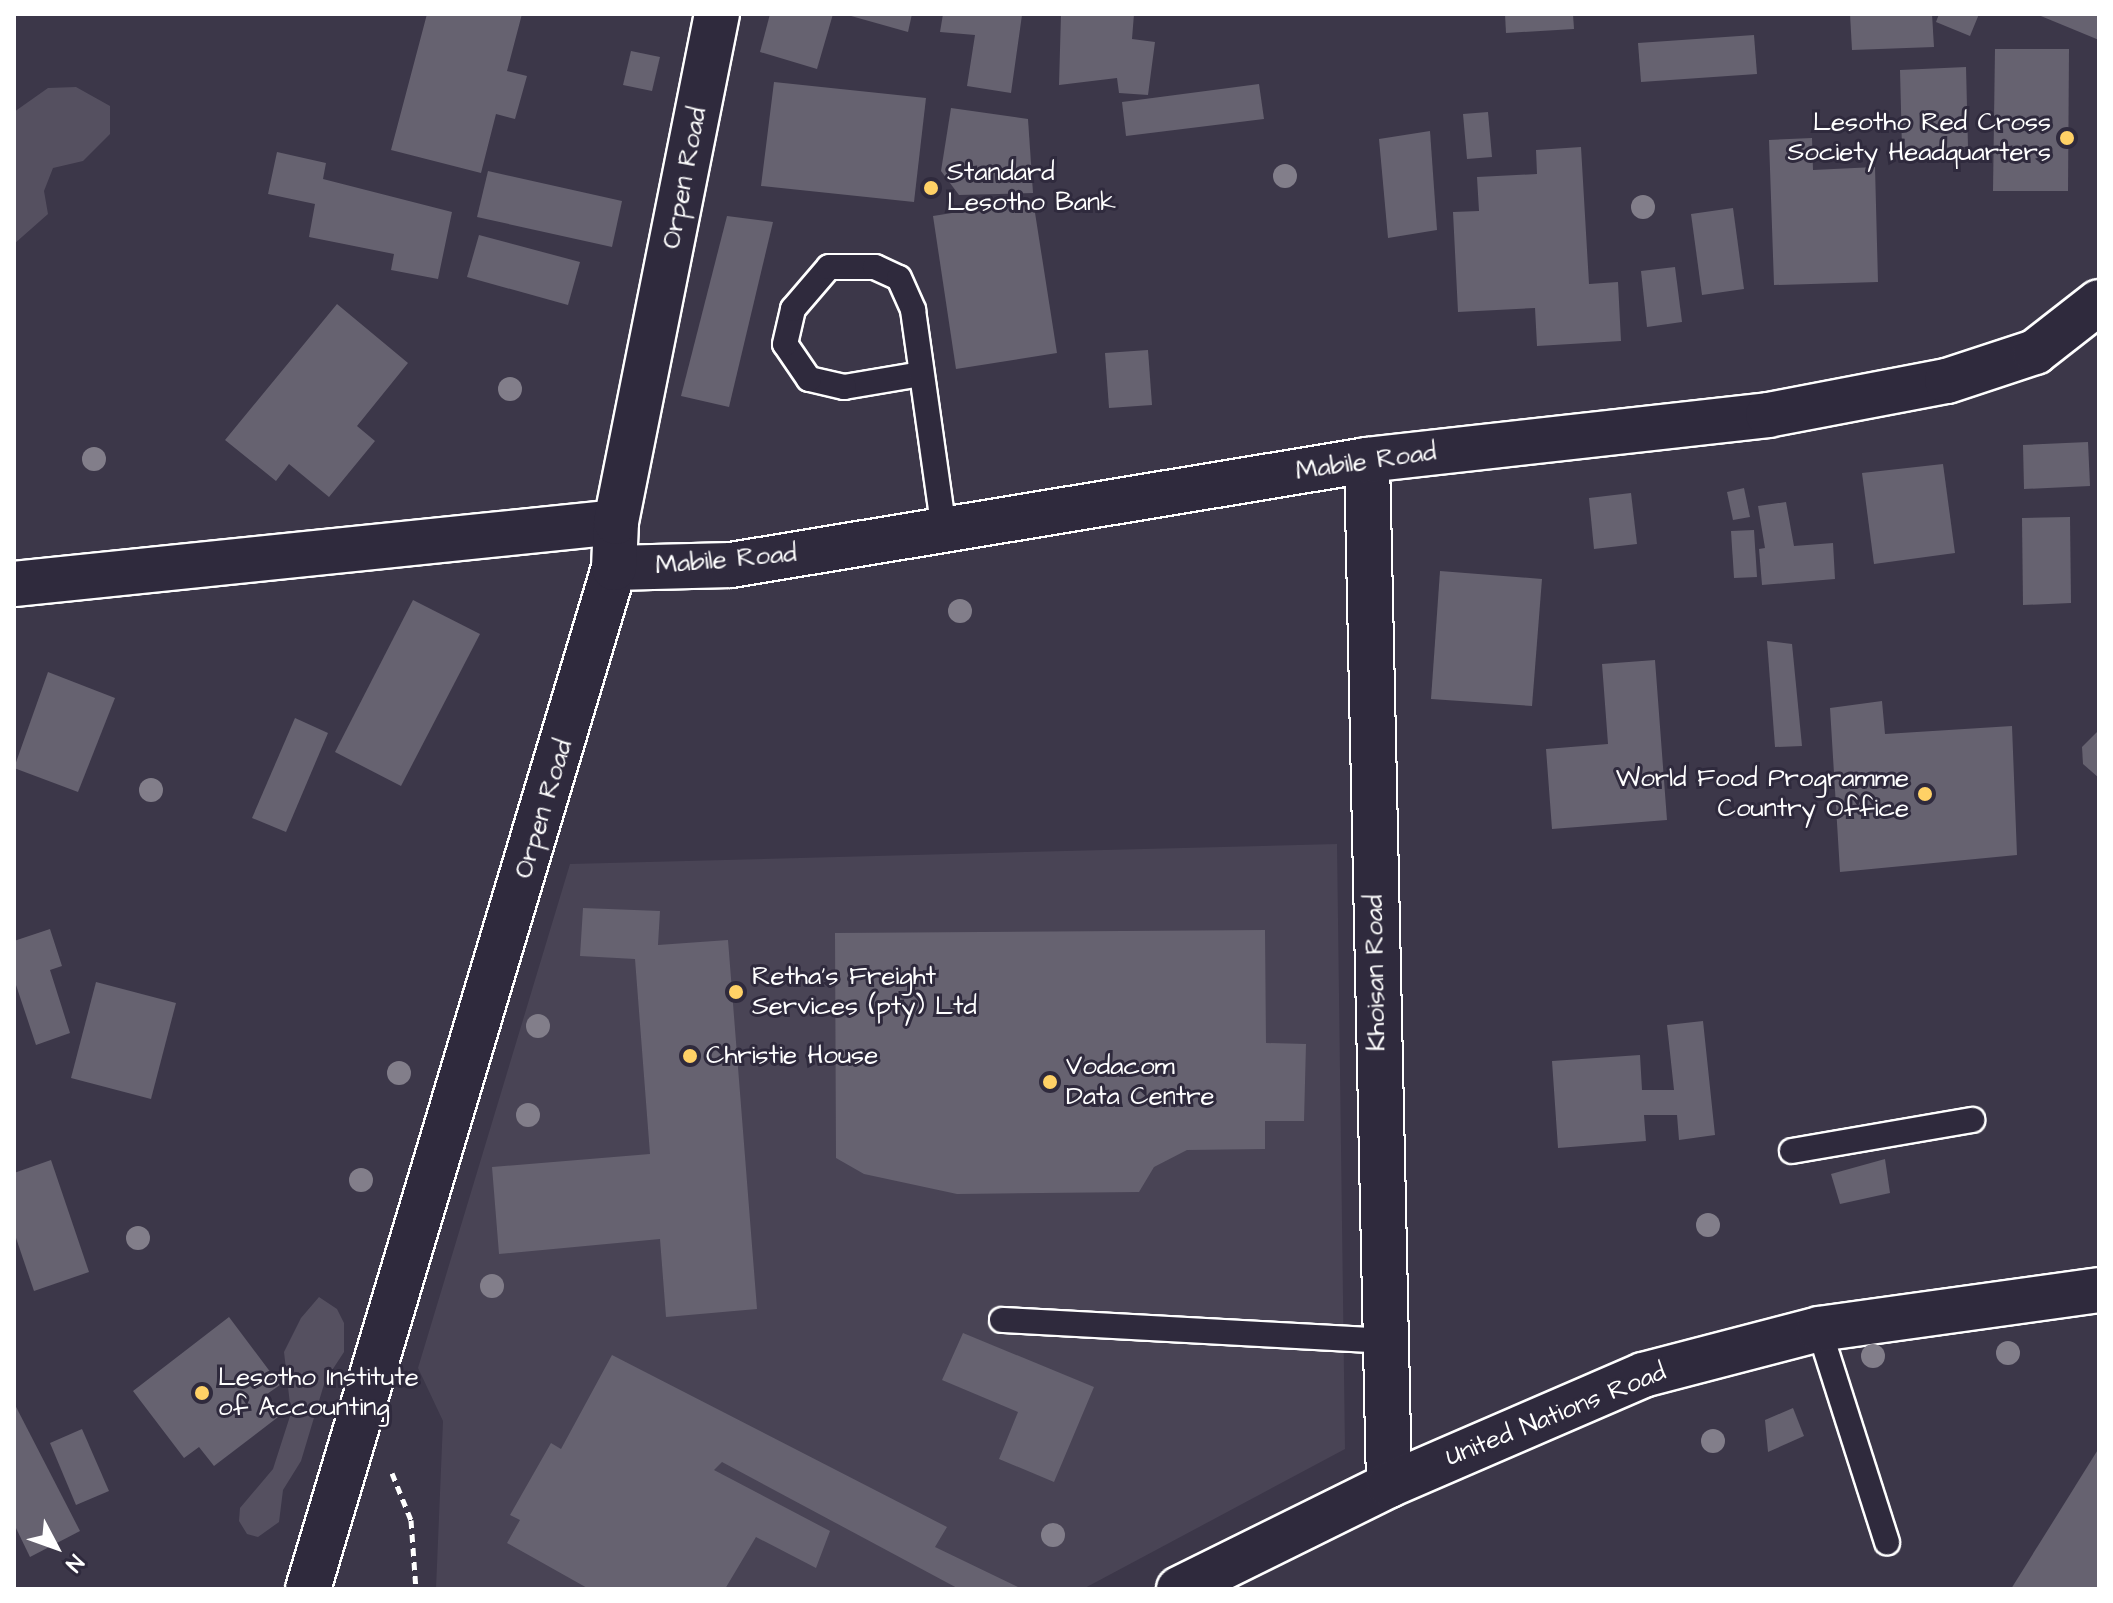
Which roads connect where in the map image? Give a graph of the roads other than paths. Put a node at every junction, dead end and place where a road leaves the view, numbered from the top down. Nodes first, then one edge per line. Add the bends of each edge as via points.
1 (717, 14) edge
2 (2099, 302) edge
3 (921, 374) junction
4 (1367, 460) junction
5 (616, 522) junction
6 (944, 530) junction
7 (614, 568) junction
8 (14, 584) edge
9 (1972, 1120) dead end
10 (1792, 1151) dead end
11 (2099, 1290) edge
12 (1002, 1320) dead end
13 (1819, 1329) junction
14 (1385, 1341) junction
15 (1389, 1485) junction
16 (1887, 1542) dead end
17 (308, 1589) edge
18 (1179, 1589) edge

1 - 5 street, Orpen Road
2 - 4 street, Mabile Road via 2035,352 1947,381 1768,415
3 - 3 lane via 913,310 899,278 875,267 829,267 793,309 785,344 809,379 844,387
3 - 6 lane
4 - 6 street, Mabile Road
4 - 14 street, Khoisan Road
5 - 7 street, Orpen Road
5 - 8 street
6 - 7 street, Mabile Road via 731,565
7 - 17 street, Orpen Road
9 - 10 lane
11 - 13 street, United Nations Road
12 - 14 lane
13 - 15 street, United Nations Road via 1643,1375
13 - 16 lane
14 - 15 street, Khoisan Road
15 - 18 street, United Nations Road

